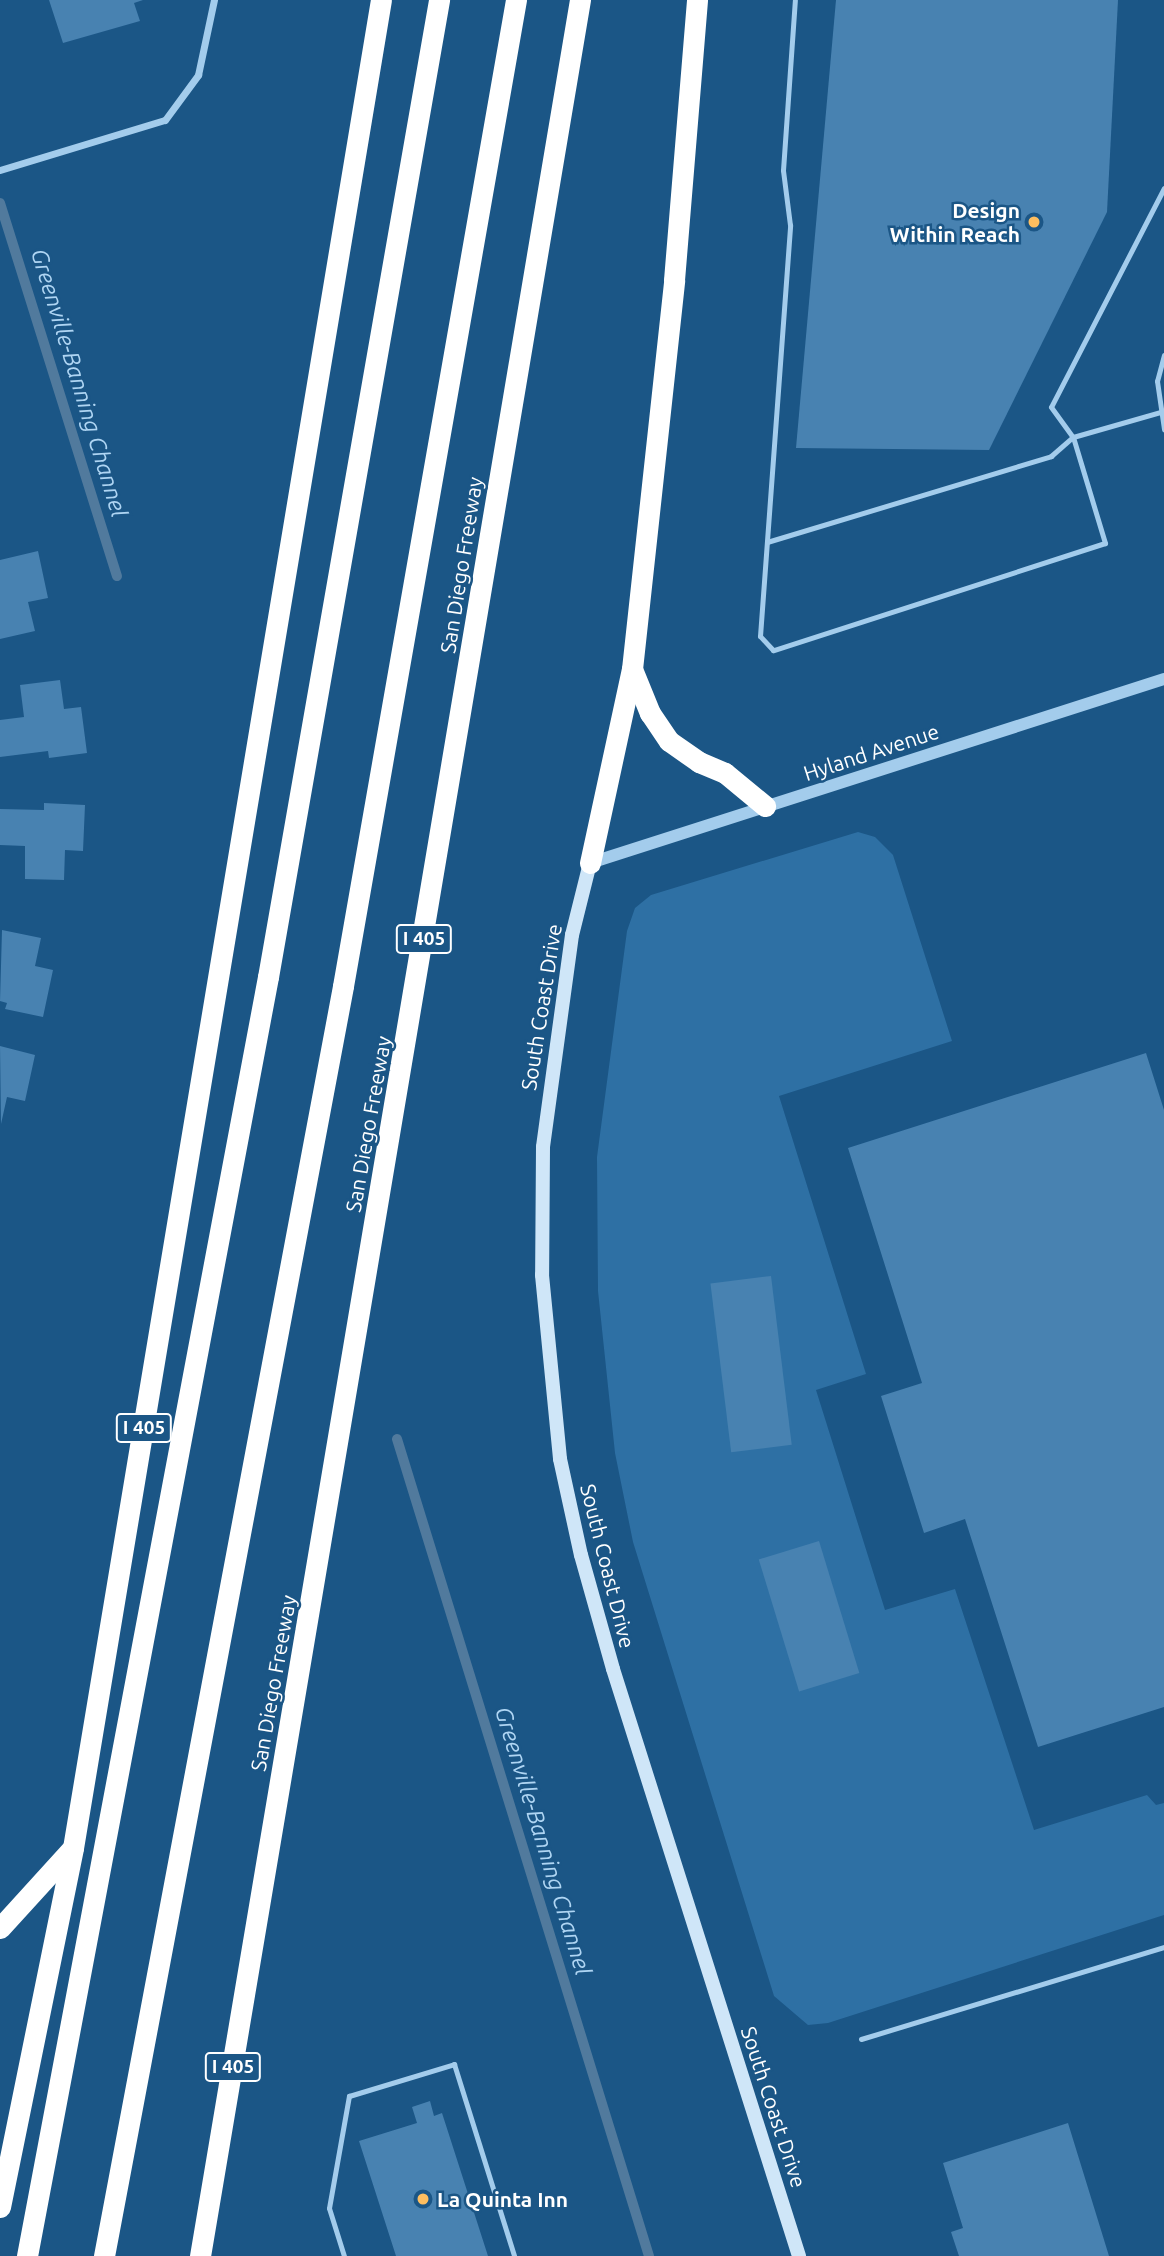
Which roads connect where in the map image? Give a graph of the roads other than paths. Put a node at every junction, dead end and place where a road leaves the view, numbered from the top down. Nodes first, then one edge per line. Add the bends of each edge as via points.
1 (214, 0) edge
2 (381, 0) edge
3 (439, 0) edge
4 (516, 0) edge
5 (580, 0) edge
6 (697, 0) edge
7 (795, 0) edge
8 (0, 170) edge
9 (1164, 188) edge
10 (1164, 355) edge
11 (1161, 411) edge
12 (1164, 429) edge
13 (1073, 437) junction
14 (767, 542) junction
15 (632, 669) junction
16 (1164, 679) edge
17 (765, 806) junction
18 (590, 863) junction
19 (73, 1848) junction
20 (0, 1928) edge
21 (1164, 1947) edge
22 (861, 2039) dead end
23 (0, 2207) edge
24 (27, 2256) edge
25 (104, 2256) edge
26 (200, 2256) edge
27 (344, 2256) edge
28 (514, 2256) edge
29 (799, 2256) edge

1 - 8 street via 198,75 165,120
2 - 19 highway, I 405
3 - 24 highway via 265,990
4 - 25 highway via 341,999
5 - 26 highway, San Diego Freeway / I 405
6 - 15 highway via 671,305
7 - 14 lane via 783,170 790,225
9 - 13 lane via 1051,407
10 - 11 lane via 1157,381
11 - 12 lane
11 - 13 lane
13 - 14 lane via 1051,456
13 - 14 lane via 1105,543 773,650 760,636
15 - 17 highway via 650,713 668,741 725,773
15 - 18 highway
16 - 17 street, Hyland Avenue
17 - 18 street, Hyland Avenue
18 - 29 main road, South Coast Drive via 572,935 542,1147 542,1275 560,1459 580,1555 613,1670
19 - 20 highway
19 - 23 highway, I 405
21 - 22 lane
27 - 28 lane via 329,2208 349,2096 454,2064

